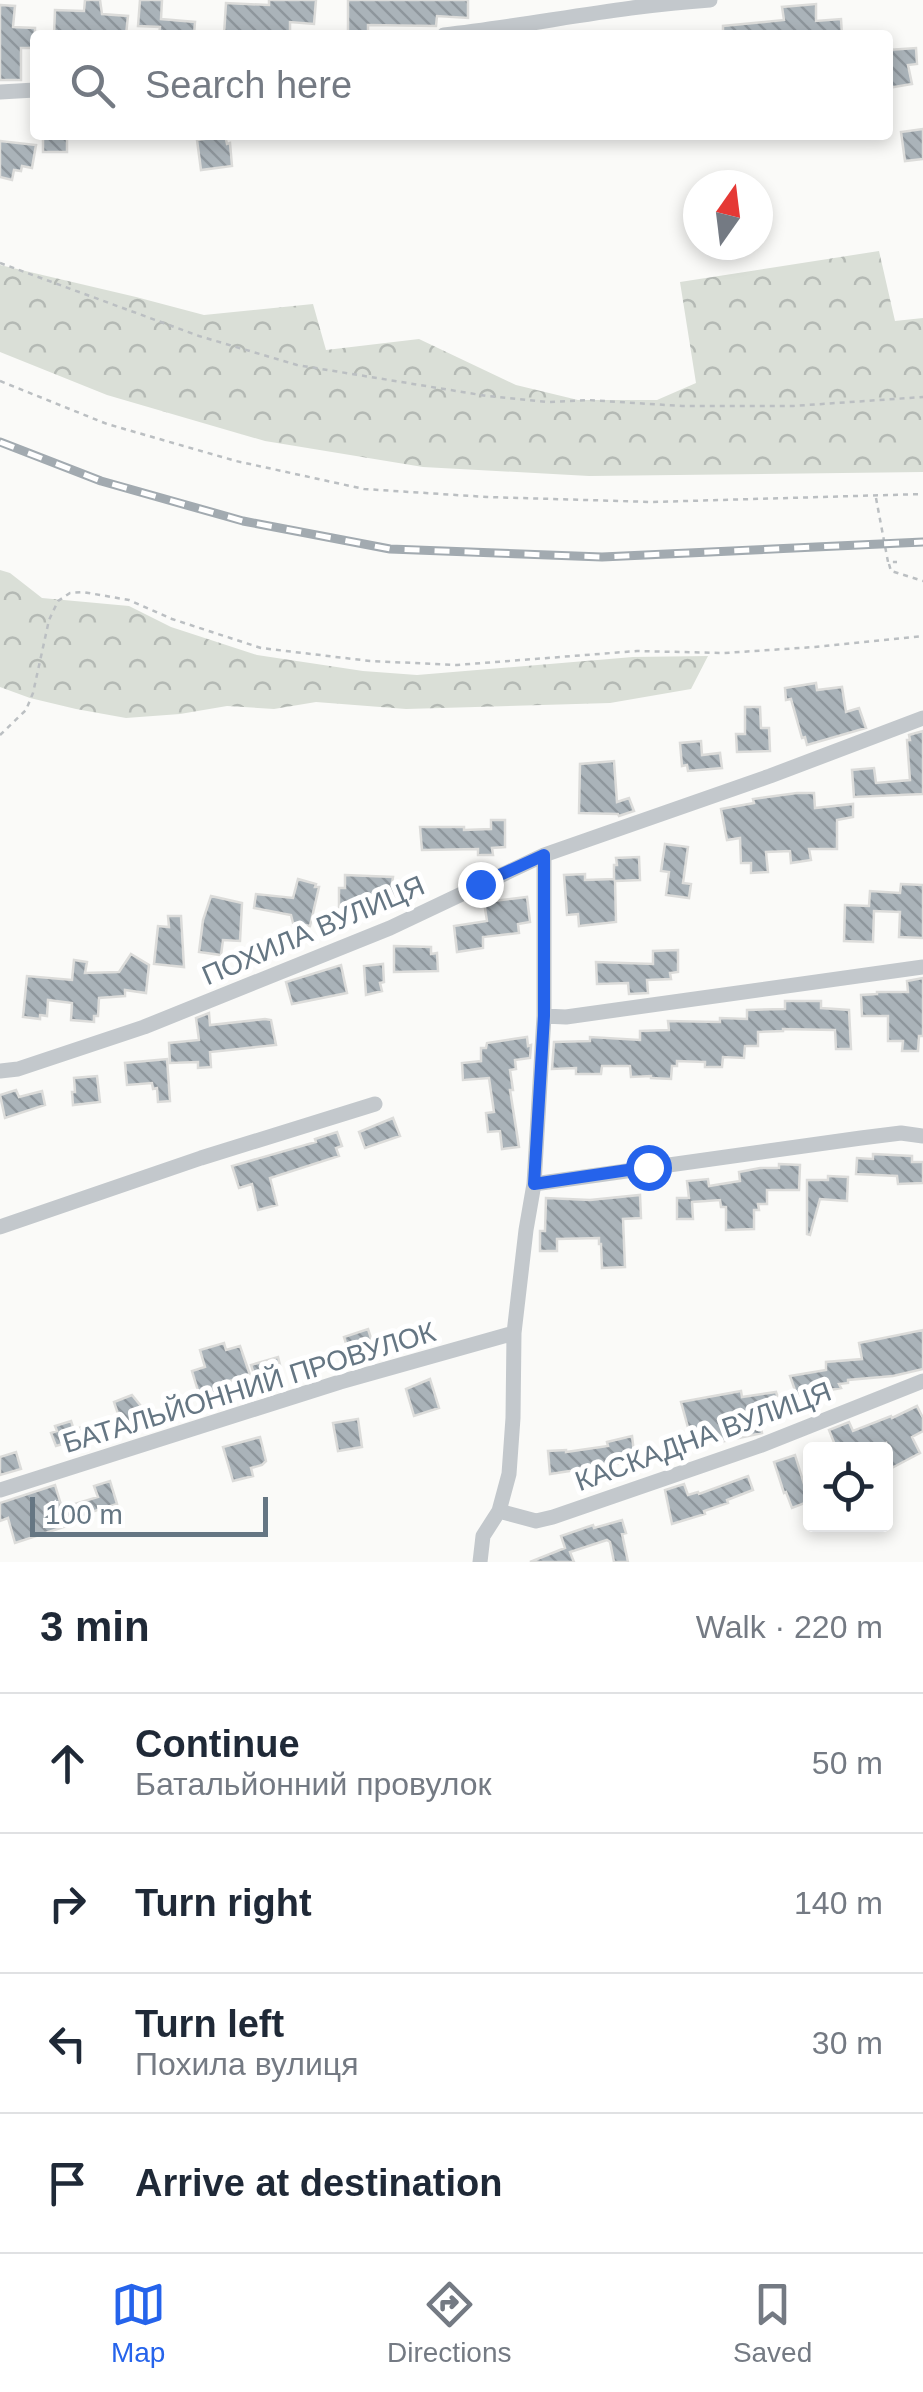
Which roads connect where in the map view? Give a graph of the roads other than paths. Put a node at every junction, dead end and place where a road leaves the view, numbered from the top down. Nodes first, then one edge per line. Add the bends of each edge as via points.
1 (710, 0) edge
2 (485, 30) edge
3 (30, 90) edge
4 (0, 92) edge
5 (923, 718) edge
6 (544, 855) junction
7 (923, 967) edge
8 (544, 1016) junction
9 (0, 1072) edge
10 (376, 1104) dead end
11 (923, 1136) edge
12 (534, 1184) junction
13 (0, 1227) edge
14 (514, 1334) junction
15 (923, 1381) edge
16 (0, 1490) edge
17 (499, 1510) junction
18 (480, 1562) edge

1 - 2 street
3 - 4 street
5 - 6 street, ПОХИЛА ВУЛИЦЯ
6 - 8 street
6 - 9 street, ПОХИЛА ВУЛИЦЯ via 276,975 144,1027
7 - 8 street
8 - 12 street
10 - 13 street
11 - 12 street via 861,1138
12 - 14 street
14 - 16 street, БАТАЛЬЙОННИЙ ПРОВУЛОК
14 - 17 street via 509,1474
15 - 17 street, КАСКАДНА ВУЛИЦЯ via 536,1522
17 - 18 street via 483,1536

